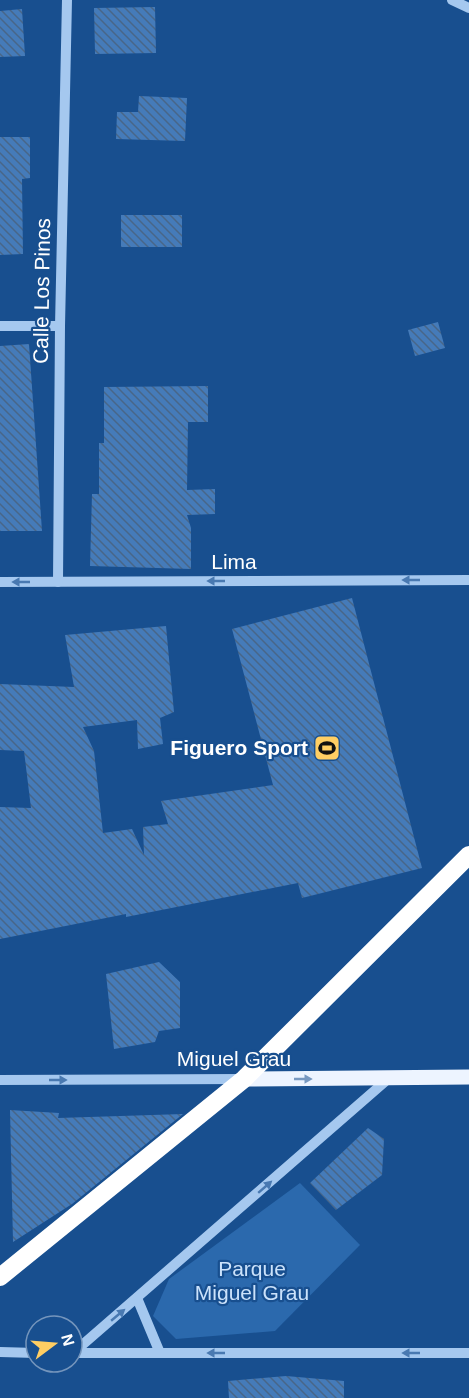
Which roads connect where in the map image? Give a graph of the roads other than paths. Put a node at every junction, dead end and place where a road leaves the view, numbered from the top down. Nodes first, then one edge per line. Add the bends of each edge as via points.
1 (68, 0) edge
2 (452, 0) edge
3 (469, 8) edge
4 (0, 326) edge
5 (60, 326) junction
6 (469, 580) edge
7 (0, 582) edge
8 (58, 582) junction
9 (469, 855) edge
10 (469, 1077) edge
11 (244, 1079) junction
12 (388, 1079) junction
13 (0, 1080) edge
14 (0, 1277) edge
15 (137, 1298) junction
16 (84, 1344) edge
17 (0, 1352) edge
18 (24, 1353) edge
19 (84, 1353) edge
20 (160, 1353) junction
21 (469, 1353) edge

1 - 5 street, Calle Los Pinos
2 - 3 street
4 - 5 street
5 - 8 street, Calle Los Pinos
6 -> 8 street, Lima
8 -> 7 street, Lima
9 - 11 highway
10 - 12 main road, Miguel Grau
11 -> 12 main road, Miguel Grau
13 -> 11 street, Miguel Grau
11 - 14 highway
15 -> 12 street
16 -> 15 street
15 - 20 street
17 - 18 street
19 - 20 street
21 -> 20 street

